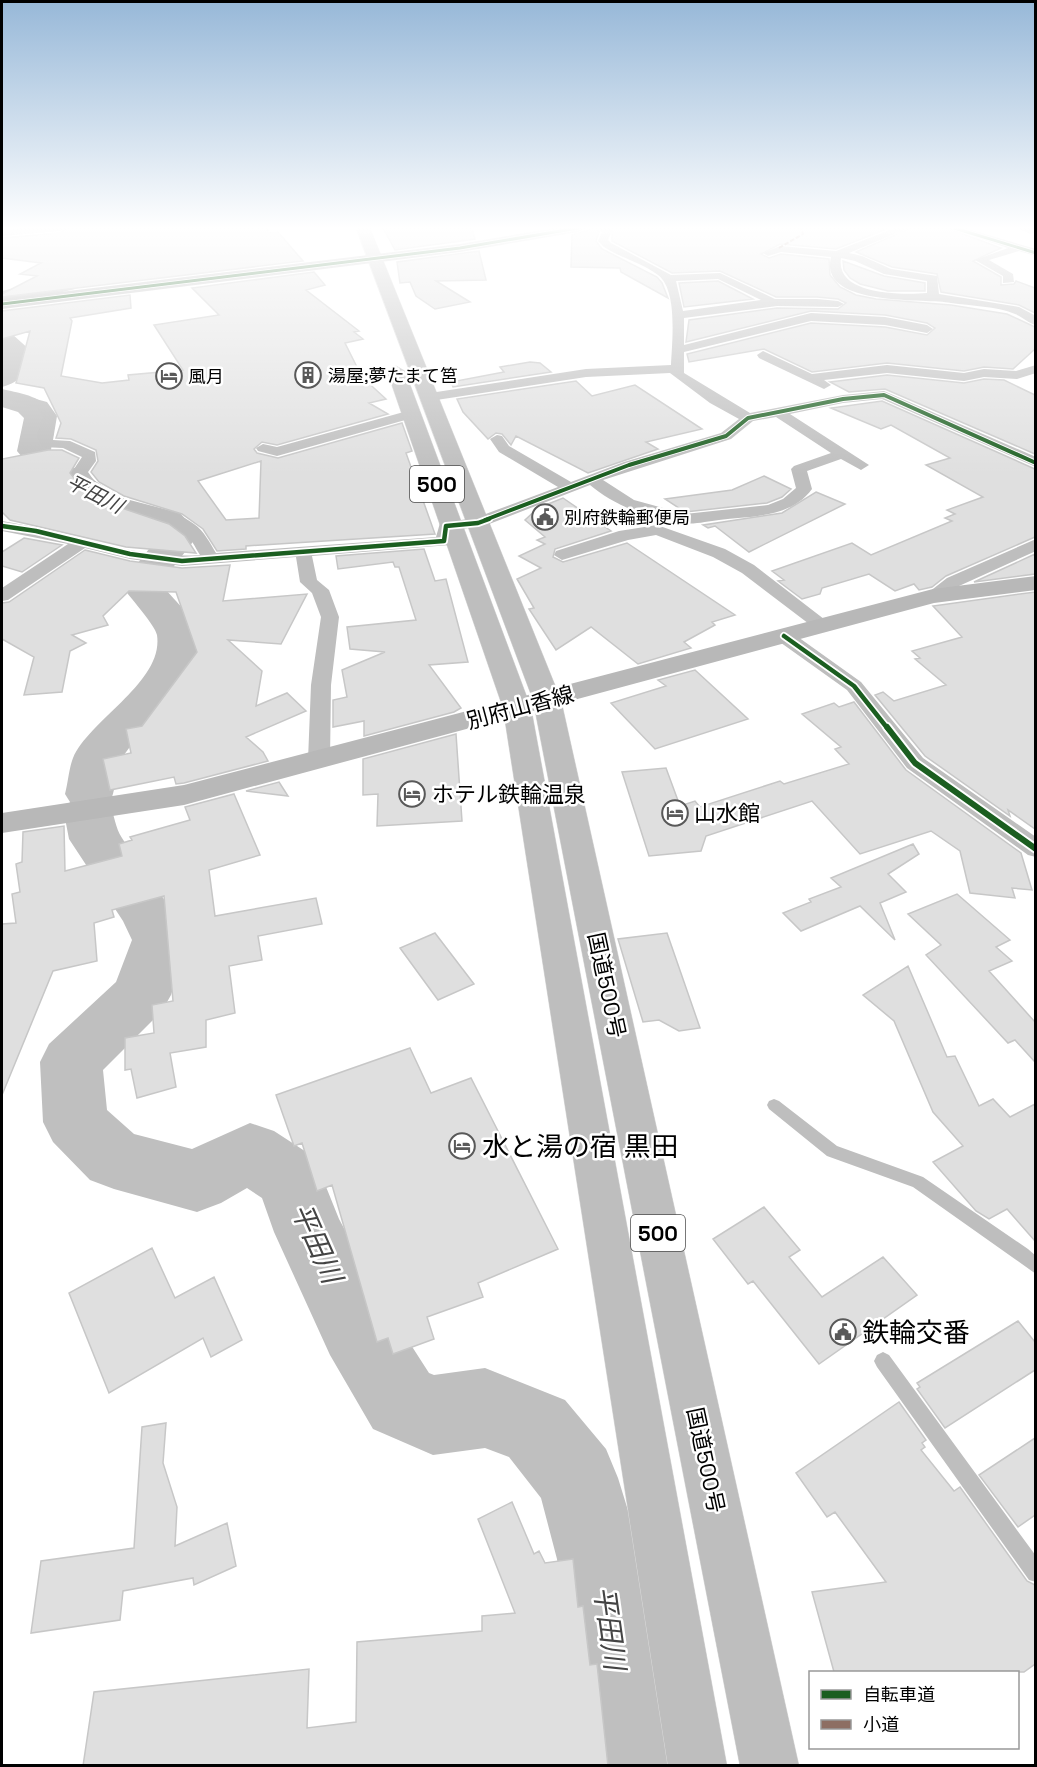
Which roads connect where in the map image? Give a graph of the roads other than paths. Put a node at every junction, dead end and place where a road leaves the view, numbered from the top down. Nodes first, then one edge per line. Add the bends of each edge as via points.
1 (377, 310) edge
2 (387, 310) edge
3 (676, 310) edge
4 (712, 310) edge
5 (1016, 310) edge
6 (677, 316) junction
7 (1035, 322) edge
8 (927, 329) dead end
9 (678, 350) junction
10 (763, 355) dead end
11 (677, 369) junction
12 (1035, 369) edge
13 (811, 378) junction
14 (2, 394) edge
15 (429, 397) junction
16 (850, 399) junction
17 (778, 411) junction
18 (411, 414) junction
19 (748, 418) junction
20 (497, 439) dead end
21 (263, 448) dead end
22 (843, 454) junction
23 (1035, 463) edge
24 (861, 465) dead end
25 (592, 479) junction
26 (569, 487) junction
27 (478, 523) junction
28 (451, 525) junction
29 (2, 526) edge
30 (81, 543) junction
31 (1035, 544) edge
32 (303, 552) junction
33 (562, 555) dead end
34 (210, 557) junction
35 (1035, 583) edge
36 (2, 596) edge
37 (933, 596) junction
38 (824, 626) junction
39 (784, 636) junction
40 (532, 704) junction
41 (319, 760) junction
42 (2, 823) edge
43 (1035, 849) edge
44 (774, 1105) dead end
45 (1035, 1267) edge
46 (883, 1361) dead end
47 (1035, 1573) edge
48 (698, 1766) edge
49 (770, 1766) edge

1 - 18 highway, 国道500号 / 500
2 - 15 highway, 国道500号 / 500
3 - 6 street
4 - 6 street
5 - 7 street
6 - 9 street
8 - 9 street via 885,321 811,317
9 - 11 street
10 - 13 street
11 - 15 street via 586,373
11 - 19 street via 676,374
12 - 13 street via 1017,375 964,376 886,369
13 - 16 street
14 - 34 street via 42,405 50,416 44,436 46,444 65,444 90,455 80,472 83,481 109,500 147,509 189,528
15 - 27 highway, 国道500号 / 500
16 - 17 street
16 - 23 street via 885,395
17 - 19 street
17 - 22 street
18 - 21 street via 277,452
18 - 28 highway, 国道500号 / 500
19 - 25 street via 726,436
20 - 26 street via 504,449
22 - 24 street
22 - 25 street via 799,469 804,489 789,502 759,511 695,519 628,503
25 - 26 street
26 - 27 street
27 - 28 street
27 - 40 highway, 国道500号 / 500
28 - 32 street via 446,526 444,541
28 - 40 highway, 国道500号 / 500
29 - 30 street
30 - 34 street via 182,561
30 - 36 street
31 - 37 street via 953,582
32 - 34 street
32 - 41 street via 309,582 320,590 330,617 321,685
33 - 38 street via 625,535 657,530 719,553 748,569
35 - 37 main road, 別府山香線
37 - 38 main road, 別府山香線
38 - 39 main road, 別府山香線
39 - 40 main road, 別府山香線
39 - 43 street via 854,686 915,763
40 - 41 main road, 別府山香線
40 - 48 highway, 国道500号 / 500
40 - 49 highway, 国道500号 / 500
41 - 42 main road, 別府山香線 via 184,795
44 - 45 lane via 832,1151 918,1182
46 - 47 lane

